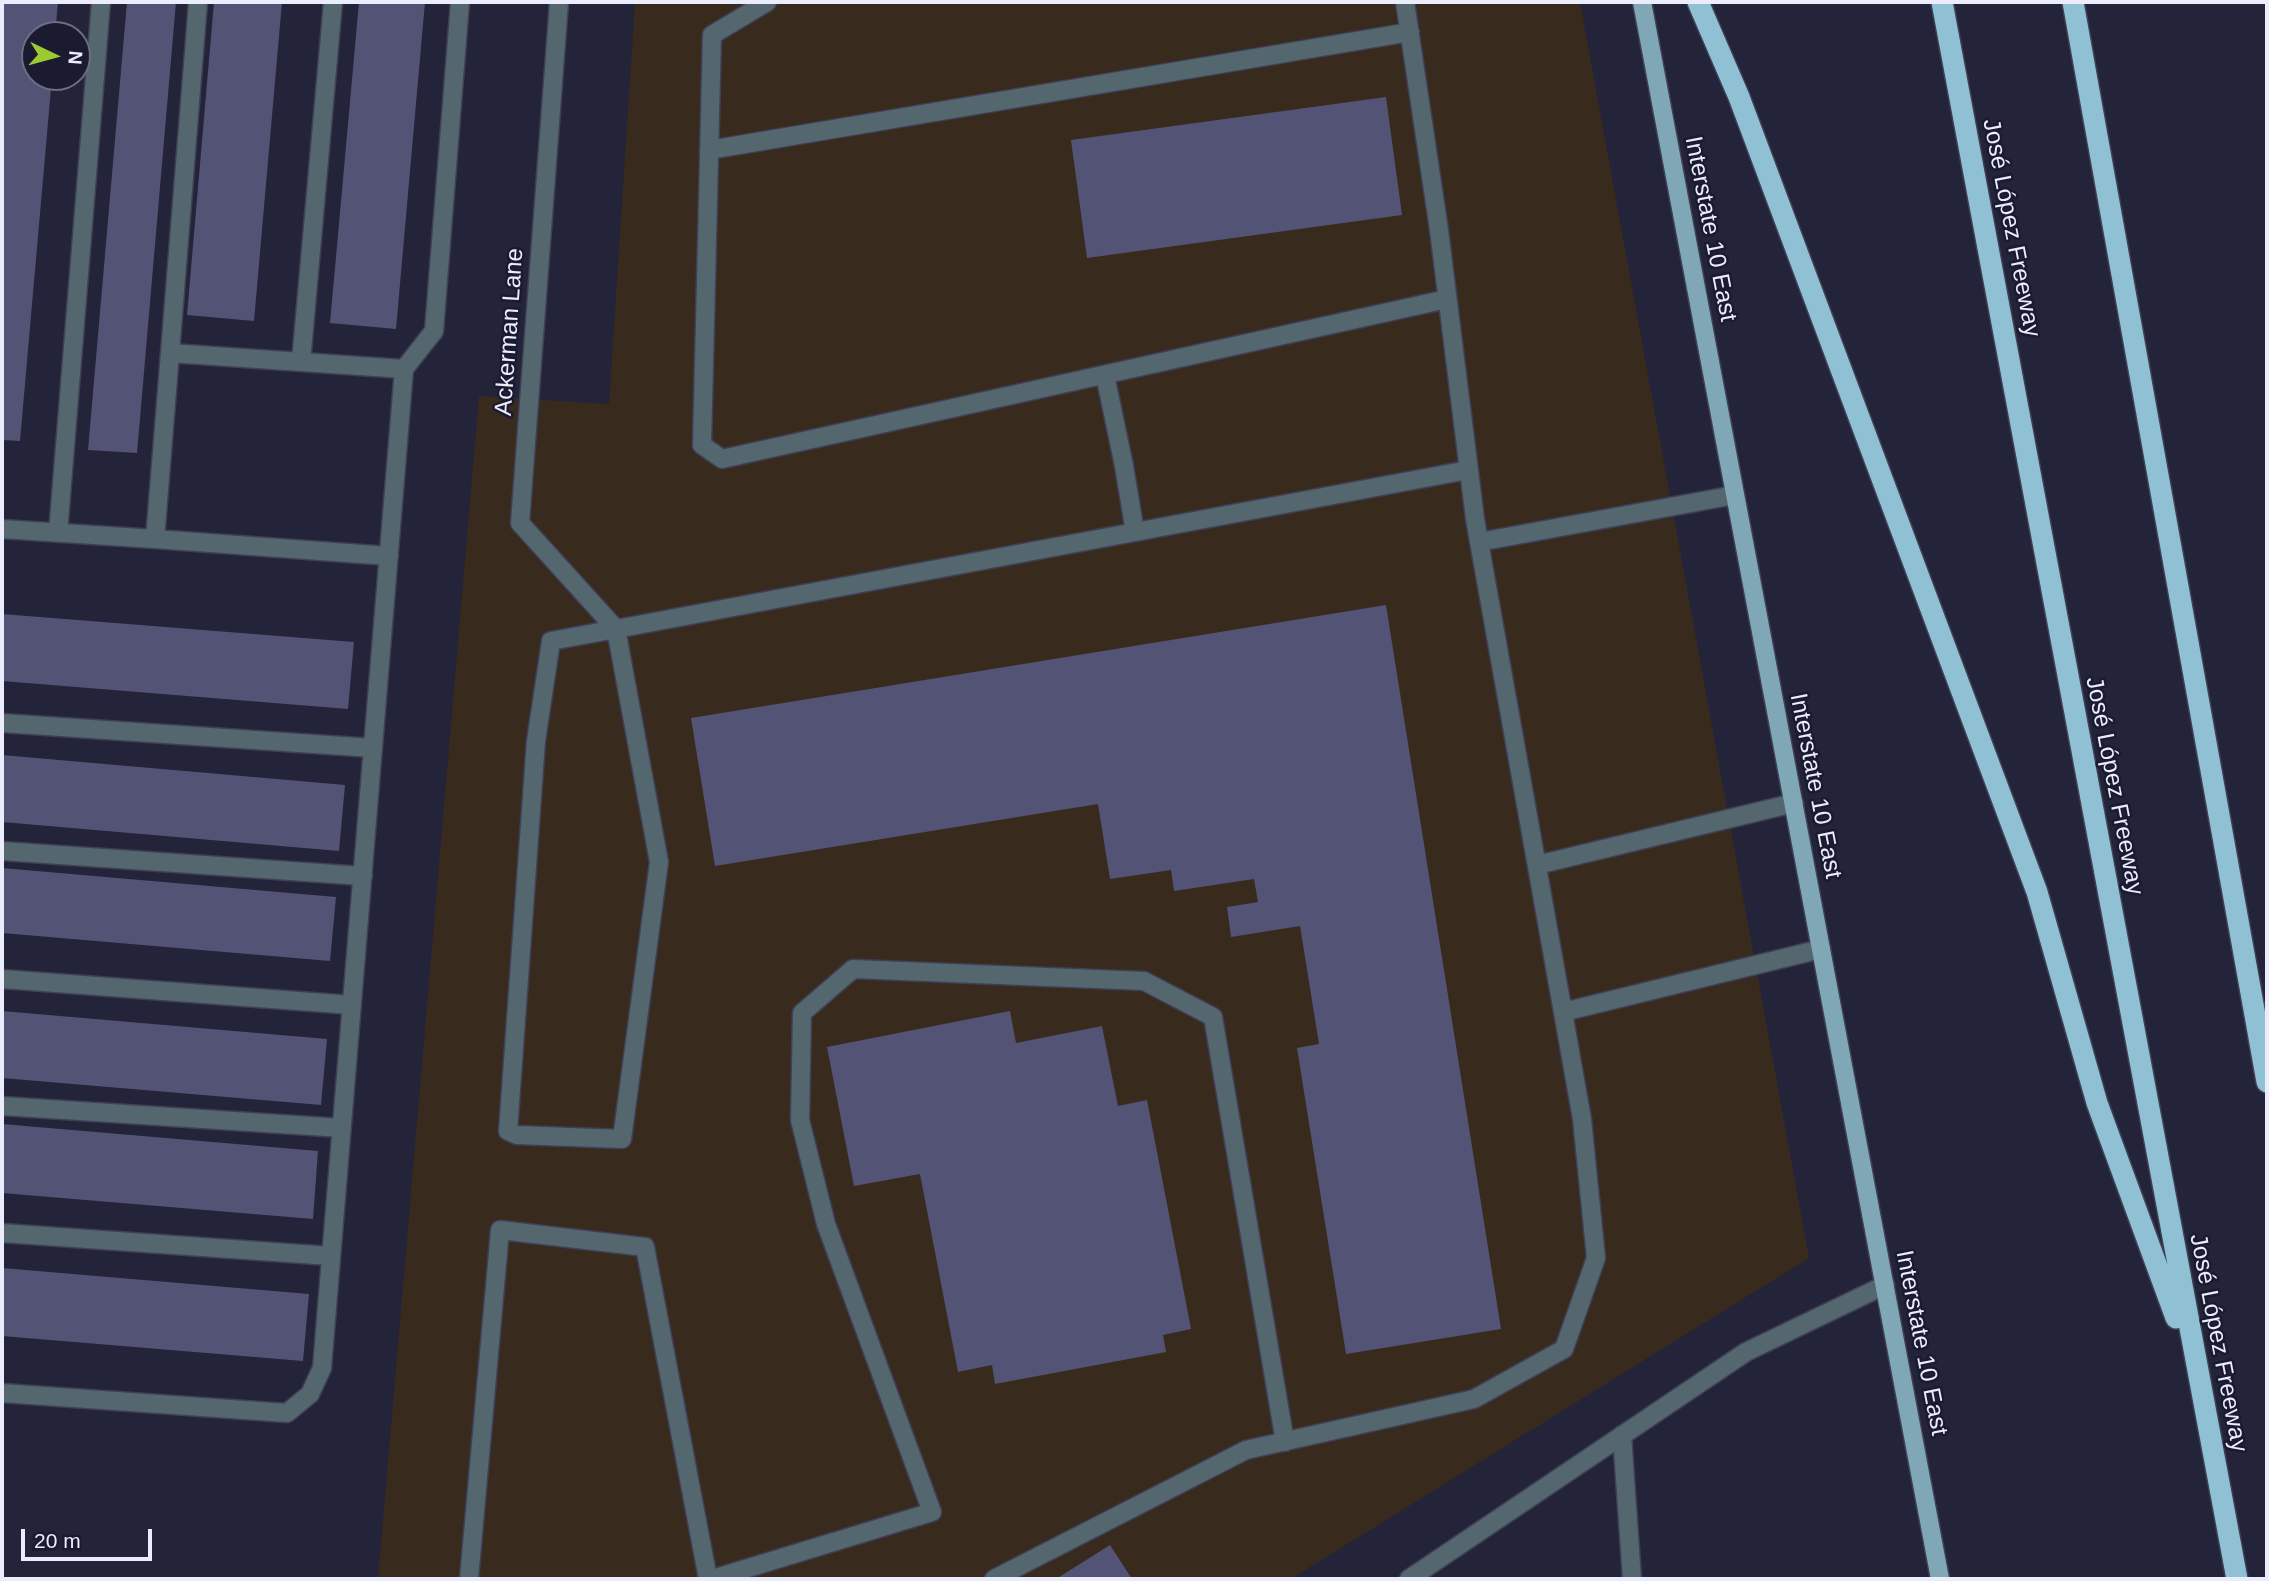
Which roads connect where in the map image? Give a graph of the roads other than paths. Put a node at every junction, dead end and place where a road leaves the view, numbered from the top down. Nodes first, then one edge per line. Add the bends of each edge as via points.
1 (101, 2) edge
2 (198, 2) edge
3 (333, 2) edge
4 (460, 2) edge
5 (559, 2) edge
6 (767, 2) edge
7 (1405, 2) edge
8 (1642, 2) edge
9 (1698, 2) edge
10 (1942, 2) edge
11 (2073, 2) edge
12 (1410, 32) junction
13 (709, 150) junction
14 (1447, 299) junction
15 (170, 353) junction
16 (301, 362) junction
17 (404, 369) junction
18 (1105, 374) junction
19 (1468, 470) junction
20 (1735, 495) junction
21 (2, 529) edge
22 (1135, 532) junction
23 (58, 533) junction
24 (155, 538) junction
25 (1479, 542) junction
26 (389, 556) junction
27 (616, 629) junction
28 (2, 723) edge
29 (373, 748) junction
30 (1794, 803) junction
31 (2, 851) edge
32 (1536, 865) junction
33 (363, 876) junction
34 (1821, 948) junction
35 (2, 979) edge
36 (352, 1004) junction
37 (1563, 1012) junction
38 (2267, 1082) edge
39 (2, 1106) edge
40 (342, 1128) junction
41 (2, 1233) edge
42 (331, 1256) junction
43 (1885, 1286) junction
44 (2197, 1373) junction
45 (2, 1393) edge
46 (1622, 1436) junction
47 (1285, 1442) junction
48 (469, 1579) edge
49 (710, 1579) edge
50 (994, 1579) edge
51 (1409, 1579) edge
52 (1632, 1579) edge
53 (1940, 1579) edge
54 (2236, 1579) edge

1 - 23 street
2 - 15 street
3 - 16 street
4 - 17 street via 434,331
5 - 27 street, Ackerman Lane via 520,523
6 - 13 street via 712,35
7 - 12 street
8 - 20 main road, Interstate 10 East
9 - 44 highway via 1739,97 2037,892 2097,1103
10 - 44 highway, José López Freeway
11 - 38 highway
12 - 13 street
12 - 14 street
13 - 18 street via 702,445 722,459
14 - 18 street
14 - 19 street
15 - 16 street
15 - 24 street
16 - 17 street
17 - 26 street
18 - 22 street
19 - 22 street
19 - 25 street
20 - 25 street
20 - 30 main road, Interstate 10 East
21 - 23 street
22 - 27 street
23 - 24 street
24 - 26 street
25 - 32 street
26 - 29 street
27 - 27 street via 551,642 536,741 508,1131 517,1135 622,1139 659,862
28 - 29 street
29 - 33 street
30 - 32 street
30 - 34 main road, Interstate 10 East
31 - 33 street
32 - 37 street
33 - 36 street
34 - 37 street
34 - 43 main road, Interstate 10 East
35 - 36 street
36 - 40 street
37 - 47 street via 1582,1119 1595,1258 1564,1349 1474,1399
39 - 40 street
40 - 42 street
41 - 42 street
42 - 45 street via 322,1368 310,1394 287,1413
43 - 46 street via 1746,1352
43 - 53 main road, Interstate 10 East
44 - 54 highway, José López Freeway
46 - 51 street
46 - 52 street
47 - 49 street via 1213,1017 1144,981 853,969 802,1013 800,1120 826,1224 932,1512
47 - 50 street via 1246,1450
48 - 49 street via 500,1230 645,1247

